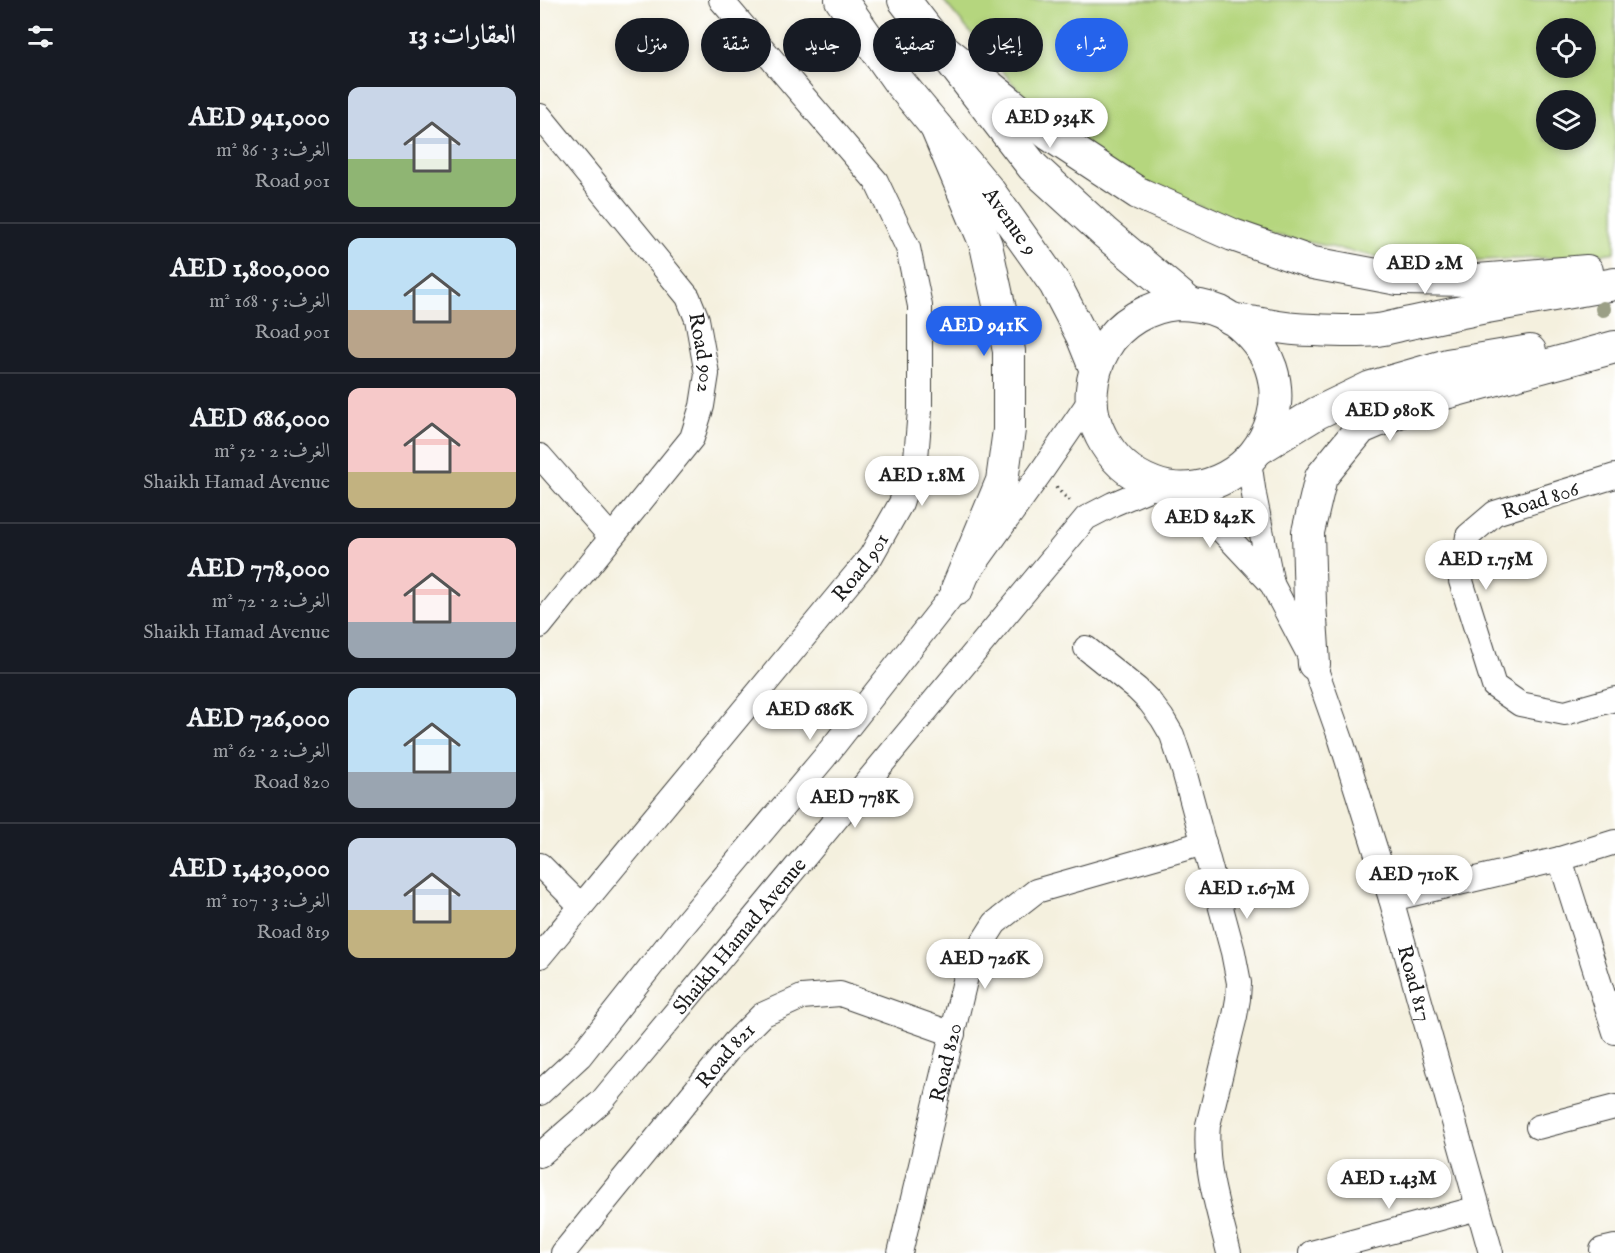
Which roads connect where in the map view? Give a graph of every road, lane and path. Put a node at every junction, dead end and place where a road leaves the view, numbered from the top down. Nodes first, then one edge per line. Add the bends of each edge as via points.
1 (721, 0) edge
2 (841, 0) edge
3 (904, 0) edge
4 (918, 18) edge
5 (956, 60) edge
6 (956, 67) edge
7 (540, 116) edge
8 (936, 127) junction
9 (1615, 271) edge
10 (1615, 284) edge
11 (1190, 304) junction
12 (1233, 319) junction
13 (1615, 337) edge
14 (1615, 347) edge
15 (1093, 384) junction
16 (1254, 454) junction
17 (540, 456) edge
18 (1041, 472) junction
19 (1615, 476) edge
20 (1165, 486) junction
21 (1086, 518) junction
22 (611, 537) junction
23 (1272, 584) junction
24 (957, 589) junction
25 (540, 626) edge
26 (1086, 648) dead end
27 (1314, 664) junction
28 (1615, 699) edge
29 (1615, 842) edge
30 (1204, 843) junction
31 (1560, 859) junction
32 (540, 865) edge
33 (1391, 899) junction
34 (581, 906) junction
35 (540, 956) edge
36 (1615, 1032) edge
37 (953, 1034) junction
38 (540, 1094) edge
39 (1615, 1107) edge
40 (1538, 1127) dead end
41 (540, 1155) edge
42 (1478, 1208) junction
43 (1335, 1250) edge
44 (563, 1253) edge
45 (900, 1253) edge
46 (1229, 1253) edge
47 (1311, 1253) edge
48 (1491, 1253) edge

1 - 34 street, Road 901 via 876,181 908,248 920,306 916,458 901,503 871,556
2 - 8 main road, Avenue 9
3 - 4 main road
5 - 9 main road via 1050,135 1138,193 1233,235 1313,263 1398,279 1478,280
6 - 11 main road via 1033,167
7 - 22 street, Road 902 via 688,297 697,319 707,374 692,438
8 - 15 main road, Avenue 9 via 989,191 1055,284 1082,336
8 - 24 main road via 986,245 1009,351 1009,430 1002,481
10 - 12 main road via 1376,330 1311,330
11 - 12 main road
11 - 15 main road via 1159,308 1130,321 1108,344
12 - 16 main road via 1260,346 1274,384 1273,416
13 - 16 main road via 1447,365 1371,387 1317,413
14 - 27 main road via 1438,395 1361,428 1321,477 1308,532
15 - 18 street
15 - 20 main road via 1093,415 1106,446 1128,470
16 - 20 main road via 1221,481 1188,488
16 - 23 street, Road 817 via 1254,495
17 - 22 street
18 - 21 path
18 - 24 street
19 - 28 street, Road 806 via 1495,513 1467,536 1461,581 1494,686 1520,704 1564,713
20 - 21 street, Shaikh Hamad Avenue
20 - 23 street, Road 817 via 1224,533
21 - 41 street, Shaikh Hamad Avenue via 602,1101
22 - 25 street, Road 902
23 - 27 street, Road 817
24 - 38 street via 580,1056
26 - 30 street via 1137,689 1162,718 1179,753
27 - 33 street, Road 817
29 - 31 street
30 - 37 street, Road 820 via 1036,891 995,923 969,964
30 - 46 street via 1239,983 1206,1138 1208,1164
31 - 33 street
31 - 36 street
32 - 34 street
33 - 42 street, Road 817
34 - 35 street, Road 901
37 - 44 street, Road 821 via 840,994 802,997 762,1016 734,1043
37 - 45 street, Road 820
39 - 40 street
42 - 43 street
42 - 48 street, Road 817
43 - 47 street

